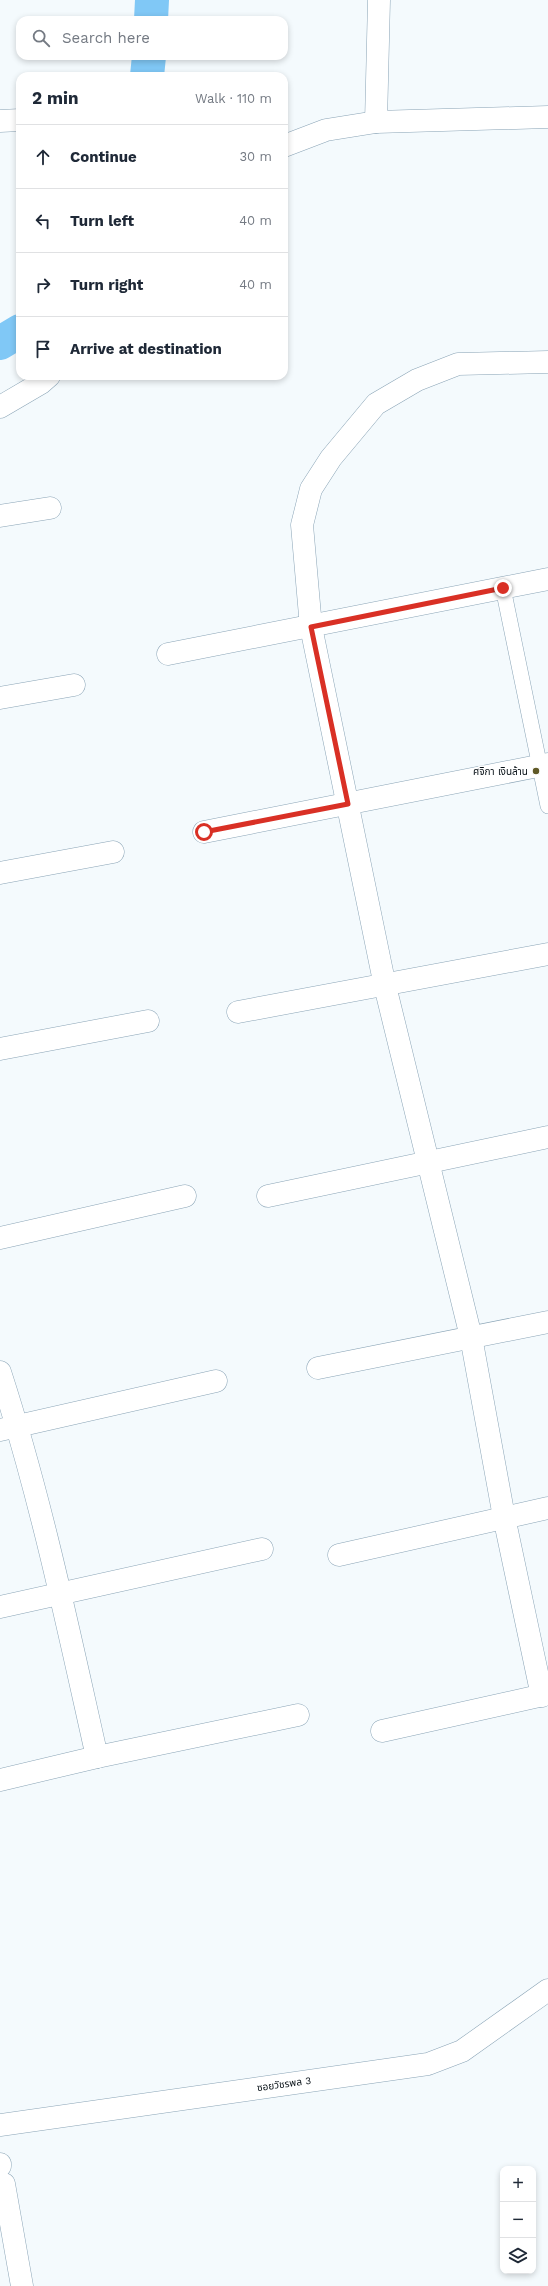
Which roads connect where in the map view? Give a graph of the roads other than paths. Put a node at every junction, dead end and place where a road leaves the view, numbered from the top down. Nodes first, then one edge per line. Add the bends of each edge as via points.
1 (379, 0) edge
2 (548, 117) edge
3 (16, 120) edge
4 (0, 121) edge
5 (376, 122) junction
6 (288, 144) edge
7 (548, 362) edge
8 (44, 380) edge
9 (0, 407) edge
10 (50, 508) dead end
11 (0, 516) edge
12 (548, 579) edge
13 (503, 588) junction
14 (311, 627) junction
15 (168, 654) dead end
16 (74, 685) dead end
17 (0, 698) edge
18 (544, 765) edge
19 (348, 804) junction
20 (548, 806) edge
21 (204, 832) dead end
22 (113, 852) dead end
23 (0, 873) edge
24 (548, 954) edge
25 (385, 986) junction
26 (238, 1012) dead end
27 (148, 1021) dead end
28 (0, 1048) edge
29 (548, 1137) edge
30 (428, 1162) junction
31 (185, 1196) dead end
32 (268, 1196) dead end
33 (0, 1238) edge
34 (548, 1322) edge
35 (471, 1337) junction
36 (318, 1368) dead end
37 (0, 1372) edge
38 (216, 1381) dead end
39 (9, 1428) edge
40 (548, 1508) edge
41 (504, 1517) junction
42 (262, 1549) dead end
43 (339, 1555) dead end
44 (61, 1595) junction
45 (0, 1607) edge
46 (545, 1695) edge
47 (298, 1715) dead end
48 (382, 1731) dead end
49 (98, 1757) junction
50 (0, 1780) edge
51 (548, 1990) edge
52 (0, 2125) edge
53 (1, 2171) edge
54 (5, 2227) edge
55 (22, 2286) edge

1 - 5 street
2 - 5 street
3 - 4 street
5 - 6 street via 326,130
7 - 14 street via 458,364 416,380 376,404 332,458 311,489 302,525
8 - 9 street
10 - 11 street
12 - 13 street
13 - 14 street
13 - 18 lane
14 - 15 street
14 - 19 street
16 - 17 street
18 - 19 street
18 - 20 lane
19 - 21 street
19 - 25 street
22 - 23 street
24 - 25 street
25 - 26 street
25 - 30 street
27 - 28 street
29 - 30 street
30 - 32 street
30 - 35 street
31 - 33 street
34 - 35 street
35 - 36 street
35 - 41 street
37 - 39 street
38 - 39 street
39 - 44 street
40 - 41 street
41 - 43 street
41 - 46 street
42 - 44 street
44 - 45 street
44 - 49 street
46 - 48 street
47 - 49 street
49 - 50 street
51 - 52 street, ซอยวัชรพล 3 via 462,2051 428,2064
53 - 54 street
54 - 55 street

